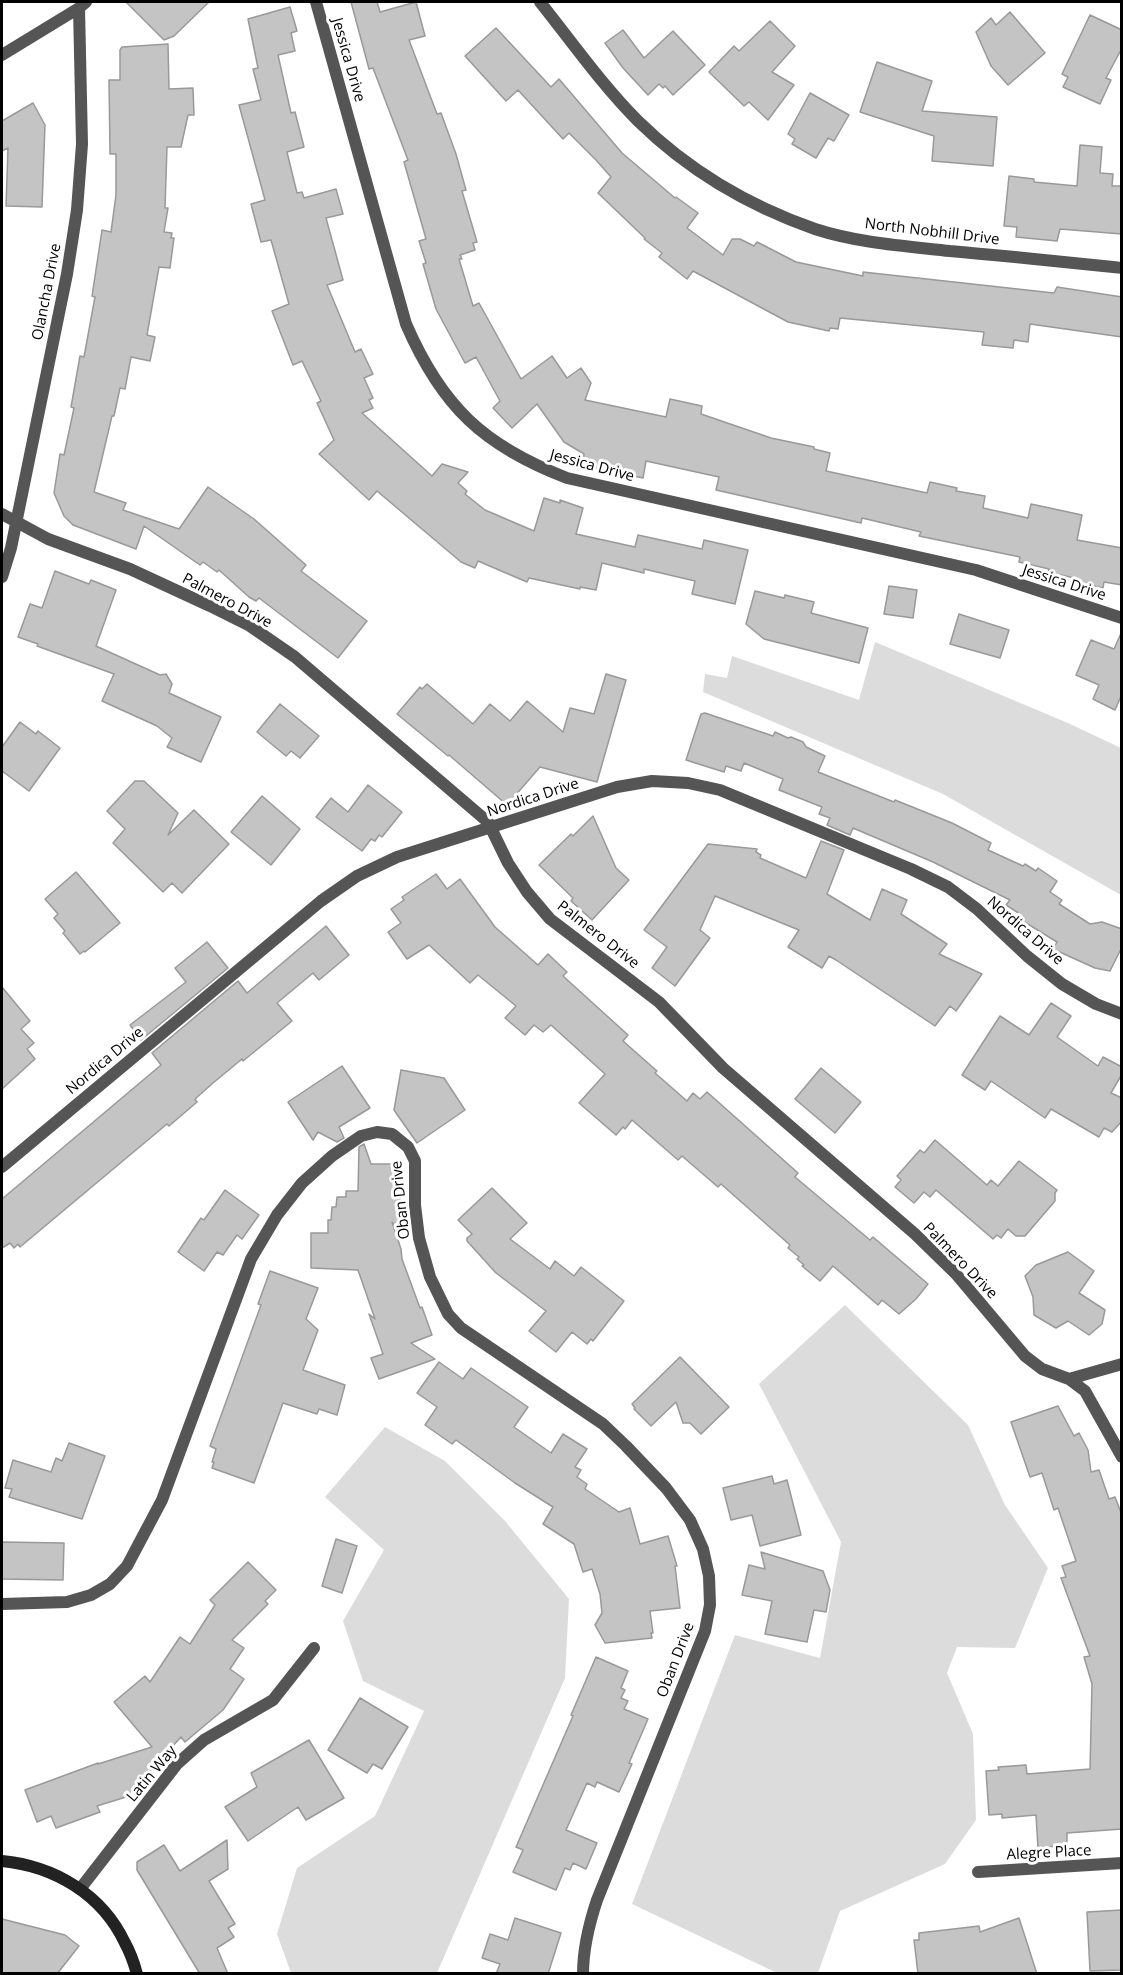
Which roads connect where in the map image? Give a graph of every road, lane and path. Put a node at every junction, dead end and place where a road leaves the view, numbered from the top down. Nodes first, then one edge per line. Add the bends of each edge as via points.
1 (316, 2) edge
2 (540, 2) edge
3 (82, 5) edge
4 (2, 55) edge
5 (1122, 268) edge
6 (2, 514) edge
7 (16, 522) junction
8 (2, 577) edge
9 (1122, 618) edge
10 (491, 827) junction
11 (1122, 1014) edge
12 (2, 1167) edge
13 (1122, 1364) edge
14 (1069, 1379) junction
15 (1122, 1457) edge
16 (2, 1604) edge
17 (314, 1648) dead end
18 (2, 1861) edge
19 (1122, 1863) edge
20 (978, 1872) dead end
21 (80, 1889) junction
22 (137, 1974) edge
23 (583, 1974) edge

1 - 9 street, Jessica Drive via 406,324 440,389 494,442 531,464 567,478 976,570
2 - 5 street, North Nobhill Drive via 638,121 677,156 768,211 817,229 876,243
3 - 4 street
3 - 7 street, Olancha Drive via 82,144 77,210
6 - 7 street, Palmero Drive
7 - 8 street, Olancha Drive
7 - 10 street, Palmero Drive via 48,539 130,569 249,626 295,657
10 - 11 street, Nordica Drive via 617,787 652,781 720,790 948,887 1062,984
10 - 12 street, Nordica Drive via 397,857 357,876 321,901
10 - 14 street, Palmero Drive via 508,863 550,919 659,1002 723,1068 915,1234 956,1274 1025,1356 1042,1369
13 - 14 street
14 - 15 street, Palmero Drive via 1085,1391
16 - 23 street, Oban Drive via 67,1602 91,1595 110,1584 127,1566 162,1500 251,1259 277,1215 332,1156 362,1136 376,1132 392,1134 405,1143 415,1161 418,1238 430,1277 448,1314 461,1328 603,1424 666,1488 690,1520 705,1558 710,1605 705,1631 597,1900 588,1927
17 - 21 street, Latin Way via 273,1701 204,1740 177,1764
18 - 21 street via 54,1873
19 - 20 street, Alegre Place
21 - 22 street via 109,1916 125,1942

